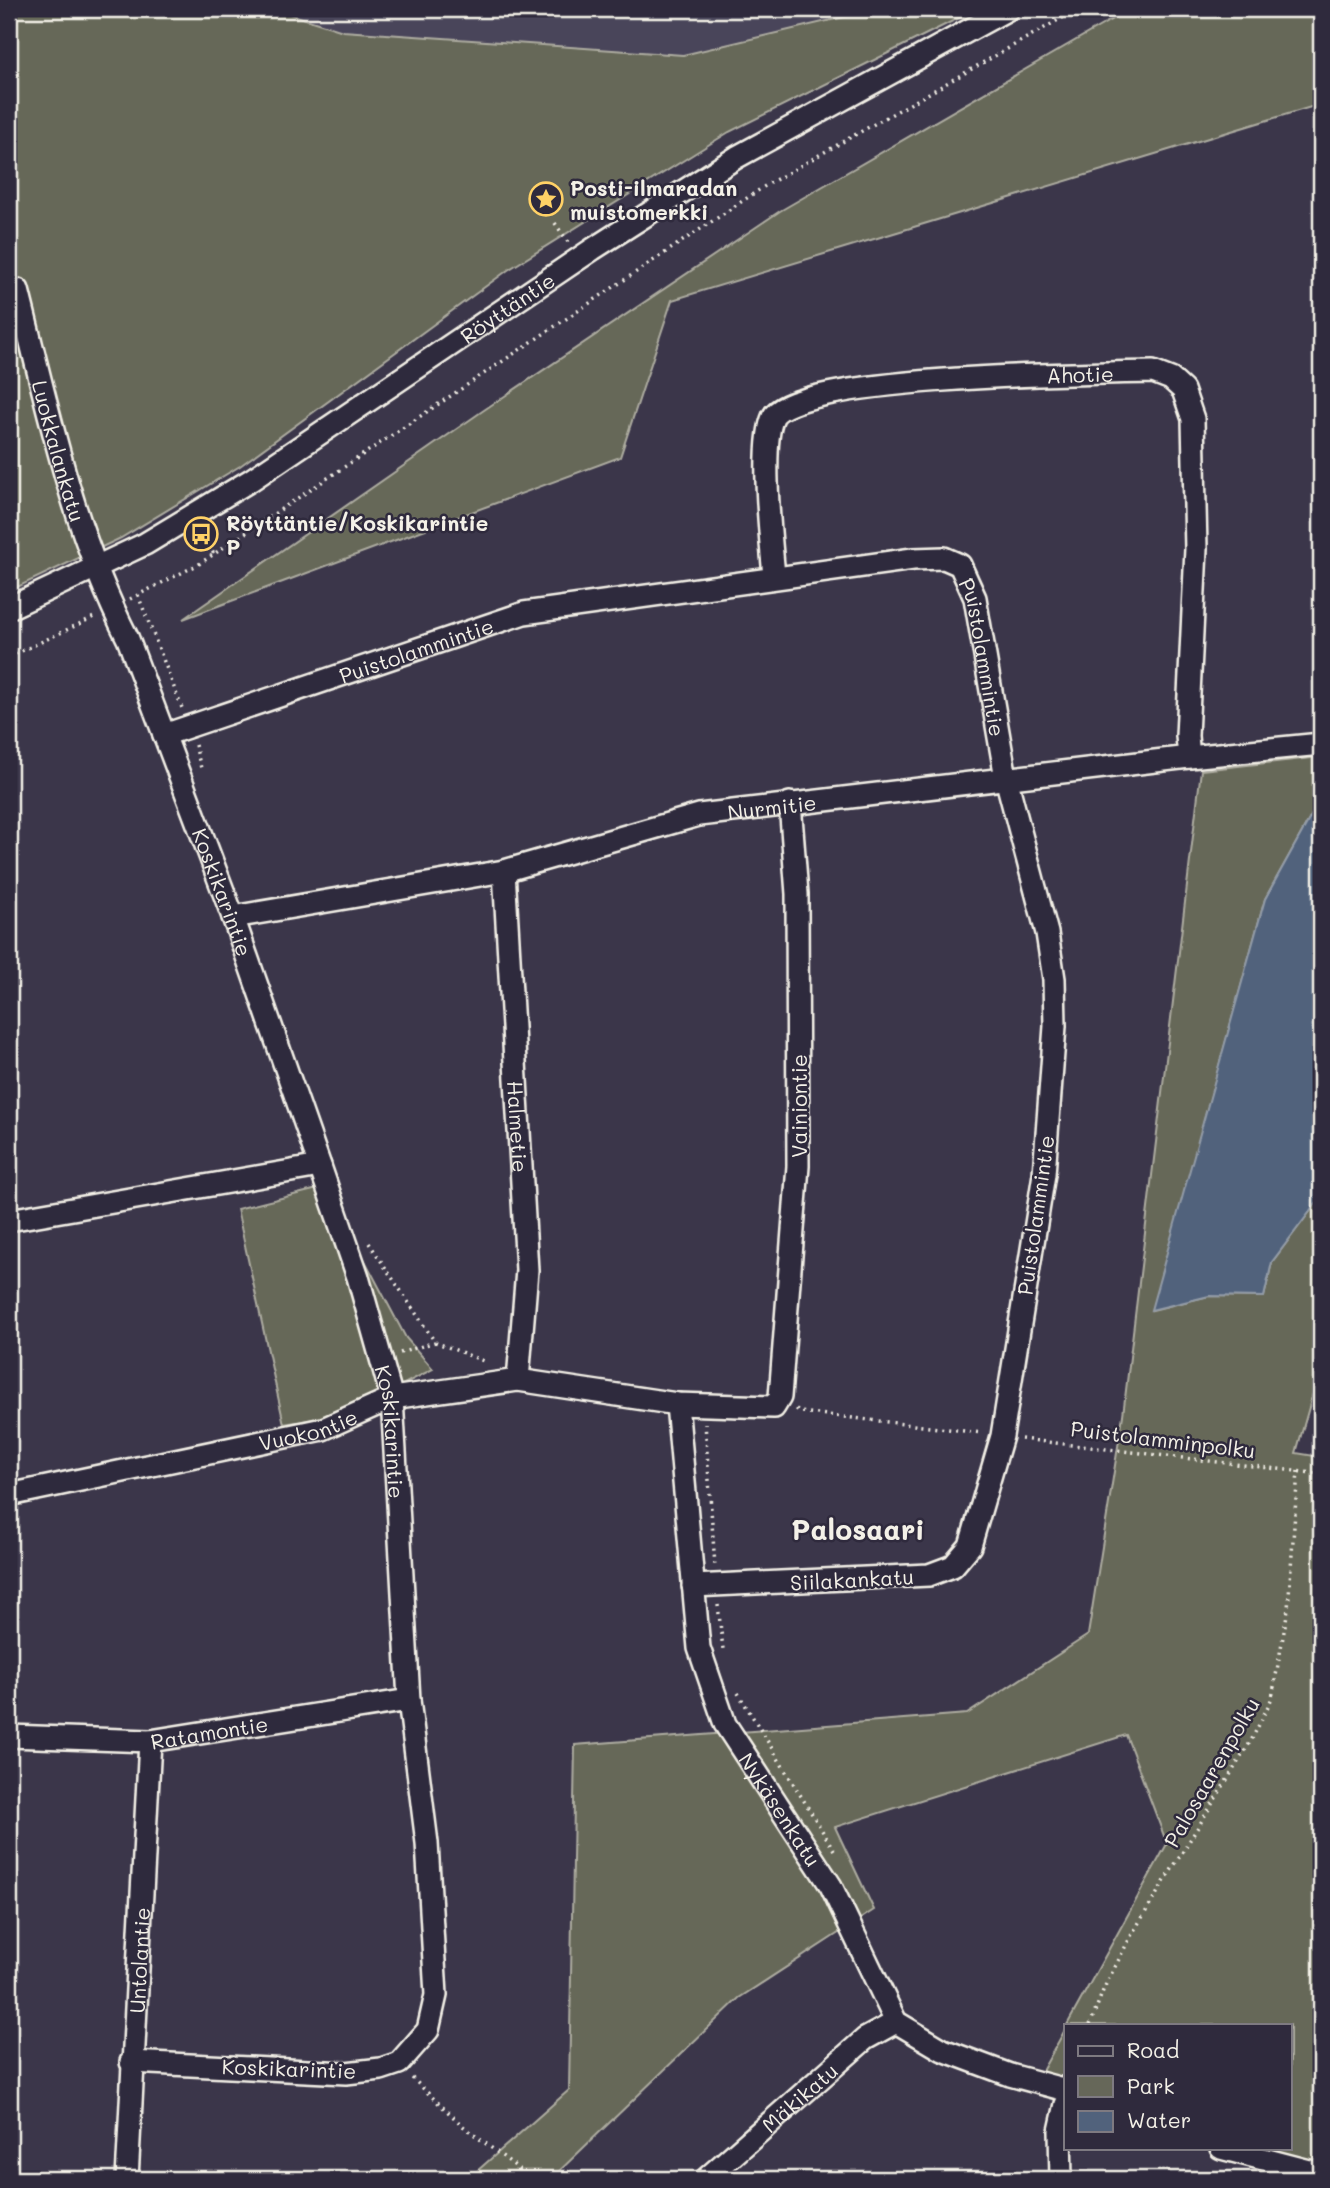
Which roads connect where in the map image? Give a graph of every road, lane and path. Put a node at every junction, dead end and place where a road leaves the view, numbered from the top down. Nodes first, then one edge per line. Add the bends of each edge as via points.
1 (1008, 9) edge
2 (1078, 9) edge
3 (18, 290) dead end
4 (201, 534) dead end
5 (214, 554) junction
6 (97, 569) junction
7 (774, 576) junction
8 (138, 595) junction
9 (9, 608) edge
10 (113, 608) junction
11 (9, 657) edge
12 (189, 726) junction
13 (164, 735) junction
14 (1321, 744) edge
15 (1189, 757) junction
16 (1006, 778) junction
17 (204, 781) dead end
18 (790, 803) junction
19 (505, 871) junction
20 (233, 917) junction
21 (320, 1166) junction
22 (9, 1220) edge
23 (365, 1231) dead end
24 (435, 1342) junction
25 (381, 1359) junction
26 (518, 1373) junction
27 (392, 1398) junction
28 (777, 1402) junction
29 (677, 1404) junction
30 (704, 1407) junction
31 (1002, 1436) junction
32 (1298, 1471) junction
33 (1321, 1474) edge
34 (9, 1495) edge
35 (717, 1585) junction
36 (693, 1586) junction
37 (724, 1654) dead end
38 (735, 1686) dead end
39 (409, 1700) junction
40 (9, 1736) edge
41 (150, 1741) junction
42 (835, 1852) dead end
43 (896, 2022) junction
44 (1090, 2024) edge
45 (131, 2062) junction
46 (399, 2063) junction
47 (1064, 2089) edge
48 (1064, 2113) edge
49 (1230, 2150) edge
50 (1321, 2174) edge
51 (127, 2179) edge
52 (532, 2179) edge
53 (706, 2179) edge
54 (1060, 2179) edge

1 - 6 street, Röyttäntie via 737,157 251,480
2 - 5 path via 768,184
3 - 6 street, Luokkalankatu via 69,492
4 - 5 path
5 - 8 path
6 - 9 street, Röyttäntie
6 - 10 street, Koskikarintie
7 - 12 street, Puistolammintie via 524,613
7 - 15 street, Ahotie via 769,450 773,418 783,405 821,394 985,376 1153,372 1171,379 1183,390 1193,419 1196,549
7 - 16 street, Puistolammintie via 913,559 944,558 960,565 975,598
8 - 10 path
8 - 12 path
10 - 11 path
10 - 13 street, Koskikarintie
12 - 13 street, Puistolammintie
12 - 17 path
13 - 20 street, Koskikarintie
14 - 15 street, Nurmitie
15 - 16 street, Nurmitie
16 - 18 street, Nurmitie
16 - 31 street, Puistolammintie via 1047,933 1055,1026 1044,1174
18 - 19 street, Nurmitie via 699,815
18 - 28 street, Vainiontie via 797,894 798,1166
19 - 20 street, Nurmitie
19 - 26 street, Halmetie via 527,1270
20 - 21 street, Koskikarintie
21 - 22 street
21 - 25 street, Koskikarintie
23 - 24 path
24 - 25 path
24 - 26 path
25 - 27 street, Koskikarintie
26 - 27 street, Vuokontie
26 - 29 street, Vuokontie
27 - 34 street, Vuokontie via 323,1429
27 - 39 street, Koskikarintie
28 - 30 street, Vuokontie
28 - 31 path, Puistolamminpolku via 801,1412
29 - 30 street, Vuokontie
29 - 36 street, Nykäsenkatu
30 - 35 path
31 - 32 path, Puistolamminpolku
31 - 35 street, Siilakankatu via 970,1546 953,1566 929,1575
32 - 33 path, Puistolamminpolku
32 - 44 path, Palosaarenpolku via 1288,1609 1272,1698 1251,1741 1132,1934
35 - 36 street, Siilakankatu
35 - 37 path
36 - 43 street, Nykäsenkatu via 699,1648 725,1724 831,1886
38 - 42 path
39 - 41 street, Ratamontie
39 - 46 street, Koskikarintie via 427,1843 436,1996 428,2030
40 - 41 street, Ratamontie
41 - 45 street, Untolantie
43 - 47 street via 943,2050
43 - 53 street, Mäkikatu via 865,2039
45 - 46 street, Koskikarintie via 346,2073
45 - 51 street, Untolantie
46 - 52 path via 463,2126
48 - 54 street
49 - 50 street

